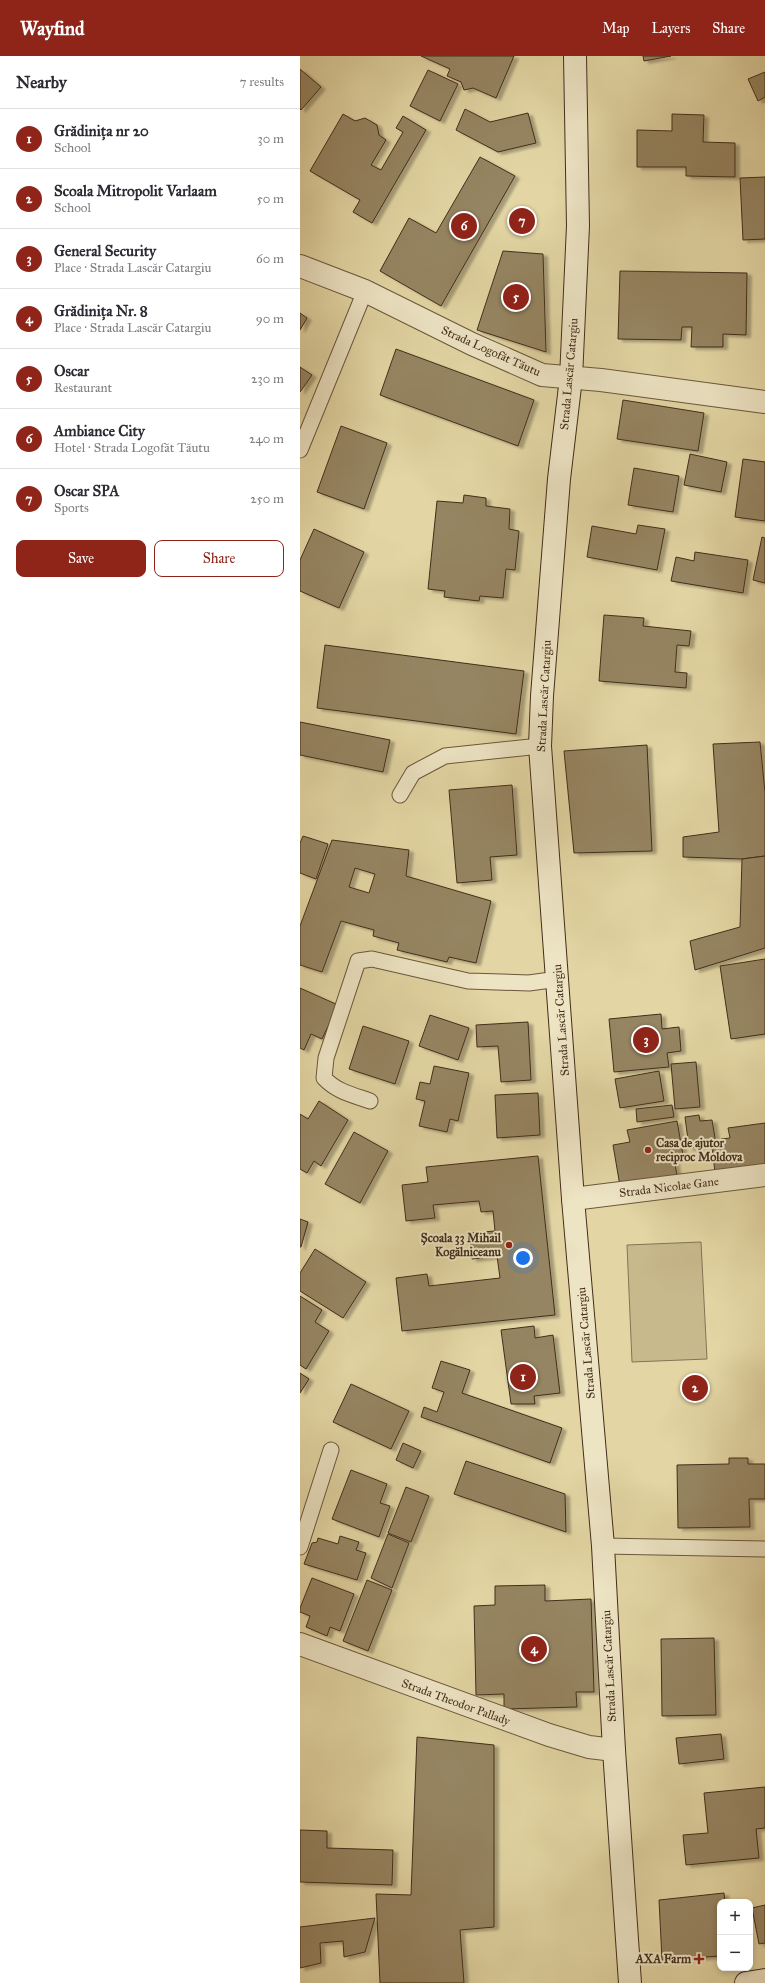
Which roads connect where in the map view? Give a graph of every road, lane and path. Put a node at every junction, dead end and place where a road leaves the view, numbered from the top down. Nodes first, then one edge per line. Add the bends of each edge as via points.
1 (574, 56) edge
2 (300, 266) edge
3 (365, 291) junction
4 (571, 378) junction
5 (765, 402) edge
6 (300, 450) edge
7 (540, 746) junction
8 (400, 795) dead end
9 (558, 979) junction
10 (370, 1101) dead end
11 (765, 1175) edge
12 (573, 1198) junction
13 (331, 1450) dead end
14 (603, 1546) junction
15 (300, 1547) edge
16 (765, 1549) edge
17 (300, 1644) edge
18 (614, 1750) junction
19 (765, 1980) edge
20 (630, 1983) edge
21 (746, 1983) edge

1 - 4 street, Strada Lascăr Catargiu via 578,226
2 - 3 street, Strada Logofăt Tăutu
3 - 4 street, Strada Logofăt Tăutu via 472,344 542,375
3 - 6 lane
4 - 5 street, Strada Logofăt Tăutu
4 - 7 street, Strada Lascăr Catargiu via 559,479
7 - 8 lane via 445,756 413,773
7 - 9 street, Strada Lascăr Catargiu
9 - 10 lane via 529,983 468,981 372,959 358,961 326,1058 324,1078 340,1091
9 - 12 street, Strada Lascăr Catargiu
11 - 12 street, Strada Nicolae Gane
12 - 14 street, Strada Lascăr Catargiu
13 - 15 lane
14 - 16 lane
14 - 18 street, Strada Lascăr Catargiu
17 - 18 street, Strada Theodor Pallady via 549,1735 589,1747
18 - 20 street, Strada Lascăr Catargiu
19 - 21 street

